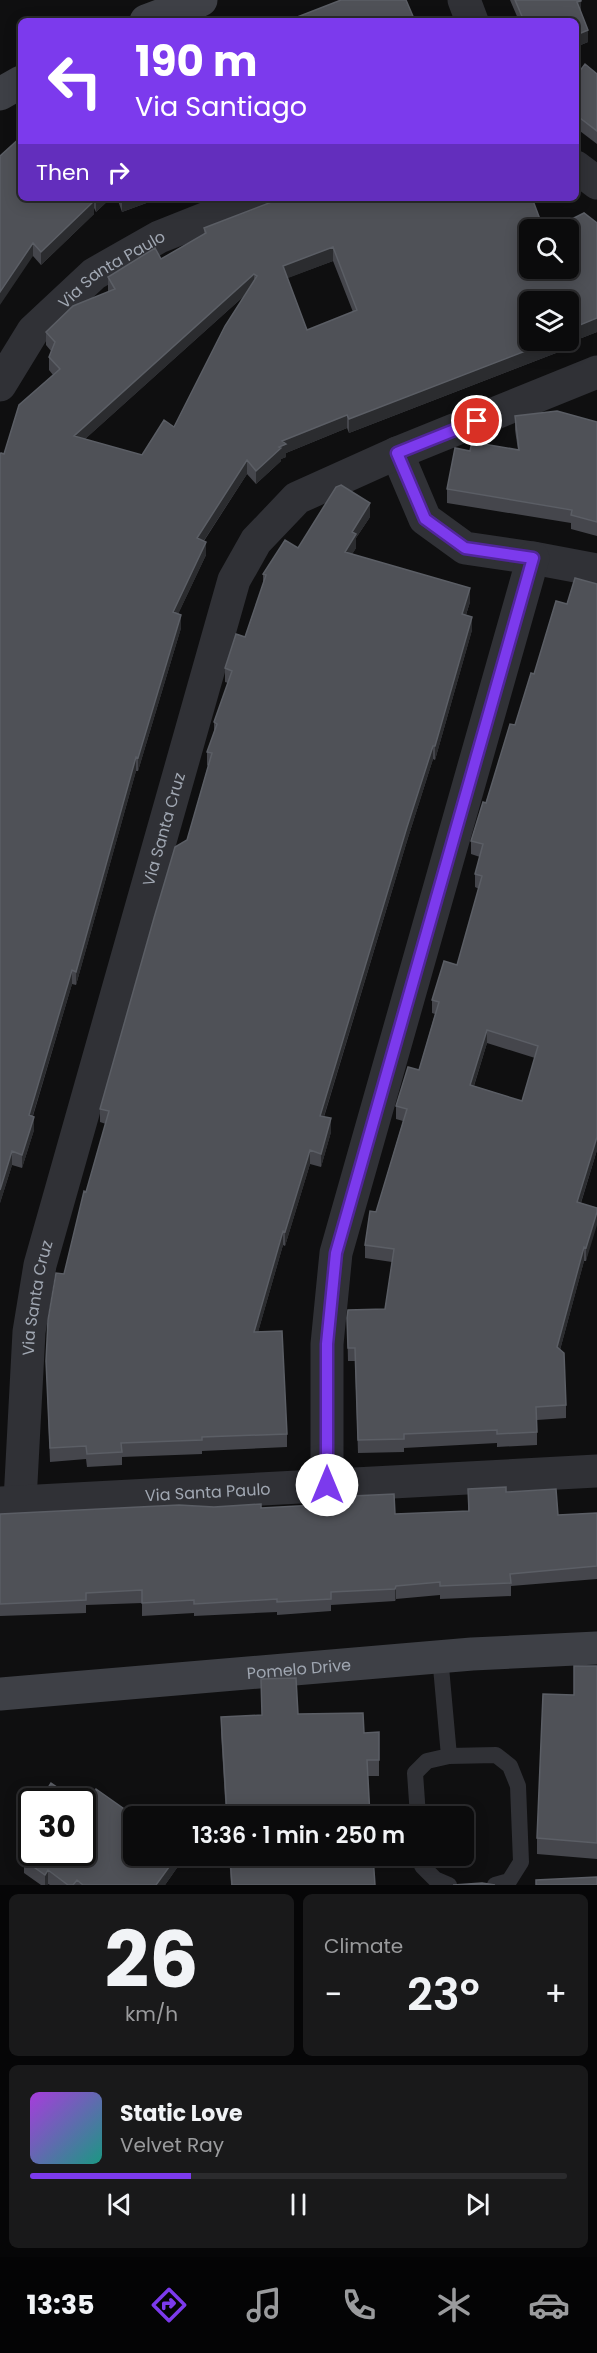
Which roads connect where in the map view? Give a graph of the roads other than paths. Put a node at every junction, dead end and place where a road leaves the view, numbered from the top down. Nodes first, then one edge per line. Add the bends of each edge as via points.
1 (201, 0) edge
2 (465, 0) edge
3 (154, 18) edge
4 (471, 18) edge
5 (18, 84) edge
6 (0, 94) edge
7 (579, 169) edge
8 (597, 183) edge
9 (249, 201) edge
10 (597, 372) edge
11 (0, 385) edge
12 (397, 453) junction
13 (533, 558) junction
14 (597, 570) edge
15 (597, 1471) edge
16 (327, 1485) junction
17 (10, 1502) edge
18 (597, 1648) edge
19 (440, 1656) junction
20 (0, 1694) edge
21 (449, 1756) junction
22 (417, 1806) edge
23 (422, 1866) edge
24 (449, 1885) edge
25 (495, 1885) edge

1 - 3 street
2 - 4 street
5 - 6 street
7 - 8 street
9 - 11 street, Via Santa Paulo via 159,237 94,274 33,331
10 - 12 street, Via Santa Cruz
12 - 13 street via 425,519 465,548
12 - 17 street, Via Santa Cruz via 297,498 256,541 234,580 40,1264
13 - 14 street
13 - 16 street via 336,1253 327,1344
15 - 16 street, Via Santa Paulo
16 - 17 street, Via Santa Paulo
18 - 19 street, Pomelo Drive
19 - 20 street, Pomelo Drive
19 - 21 lane
21 - 22 lane via 427,1761 415,1773
21 - 25 lane via 496,1755 510,1766 518,1786 520,1862 509,1881
23 - 24 lane via 435,1879

